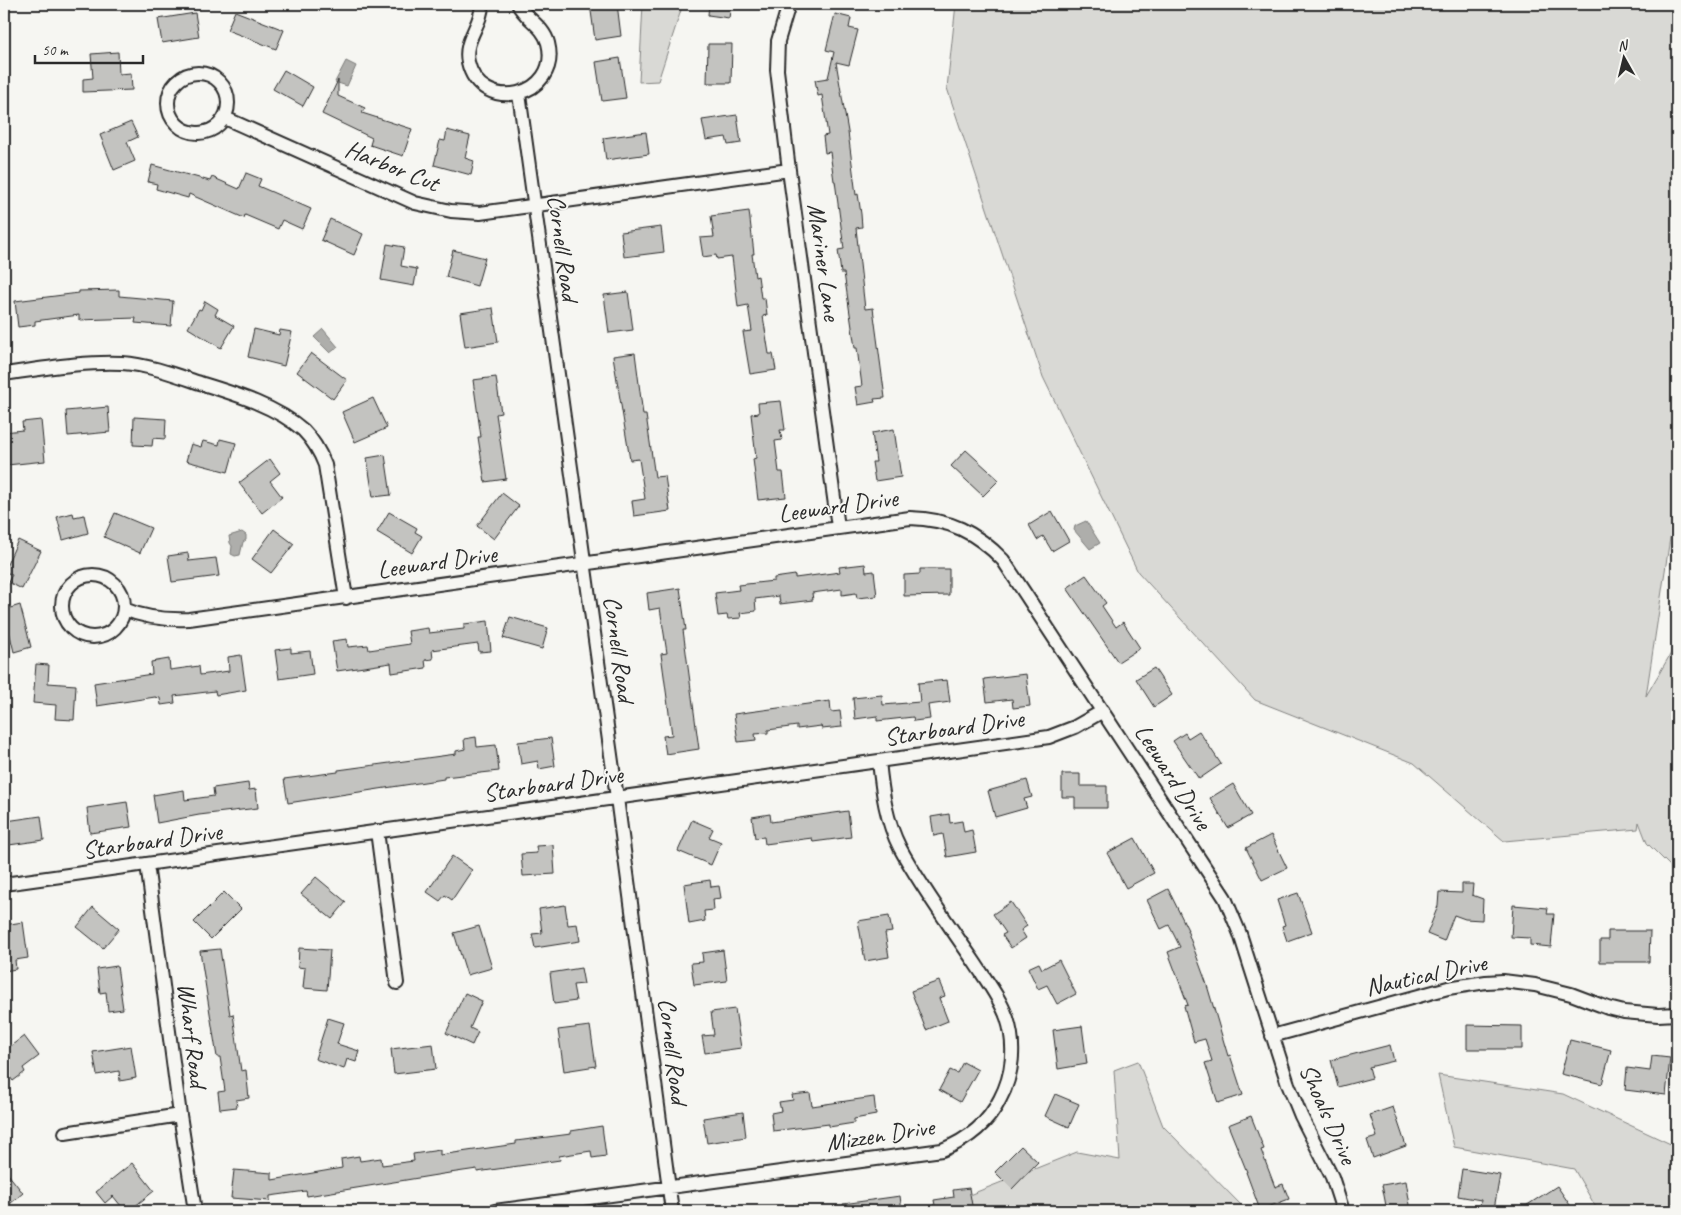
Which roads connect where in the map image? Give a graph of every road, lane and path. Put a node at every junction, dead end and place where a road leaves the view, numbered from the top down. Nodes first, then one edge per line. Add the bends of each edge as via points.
1 (482, 4) edge
2 (518, 4) edge
3 (789, 4) edge
4 (519, 94) junction
5 (225, 118) junction
6 (789, 170) junction
7 (535, 206) junction
8 (4, 374) edge
9 (838, 527) junction
10 (585, 564) junction
11 (346, 598) junction
12 (124, 609) junction
13 (1103, 711) junction
14 (879, 761) junction
15 (618, 798) junction
16 (377, 831) junction
17 (147, 864) junction
18 (4, 884) edge
19 (396, 983) dead end
20 (1677, 1014) edge
21 (1272, 1036) junction
22 (180, 1115) junction
23 (65, 1132) dead end
24 (668, 1187) junction
25 (194, 1211) edge
26 (495, 1211) edge
27 (672, 1211) edge
28 (1343, 1211) edge

1 - 4 street via 481,15 468,44 471,71 491,91
2 - 4 street via 546,37 549,57 548,66 538,82
3 - 6 street, Mariner Lane via 780,32 777,60
4 - 7 street, Cornell Road
5 - 5 street via 229,101 227,93 223,85 209,75 192,73 171,88 169,114 180,128 196,134 204,133 220,125
5 - 7 street, Harbor Cut via 421,205 480,213
6 - 7 street, Harbor Cut
6 - 9 street, Mariner Lane
7 - 10 street, Cornell Road
8 - 11 street via 104,362 144,366 250,399 289,420 309,438 325,466
9 - 10 street, Leeward Drive
9 - 13 street, Leeward Drive via 910,518 936,520 983,541 1003,560
10 - 11 street, Leeward Drive
10 - 15 street, Cornell Road
11 - 12 street, Leeward Drive via 189,619 162,619
12 - 12 street via 117,586 97,575 74,582 62,602 69,625 75,631 90,636 112,630
13 - 14 street, Starboard Drive via 1049,737
13 - 21 street, Leeward Drive via 1225,898 1240,934
14 - 15 street, Starboard Drive
14 - 24 street, Mizzen Drive via 885,805 900,847 993,990 1007,1019 1011,1069 1004,1092 982,1125 962,1141 942,1150
15 - 16 street, Starboard Drive
15 - 24 street, Cornell Road
16 - 17 street, Starboard Drive
16 - 19 street
17 - 18 street, Starboard Drive
17 - 22 street, Wharf Road
20 - 21 street, Nautical Drive via 1658,1016 1624,1012 1553,989 1519,982 1486,982 1448,988
21 - 28 street, Shoals Drive via 1294,1100 1332,1177
22 - 23 street
22 - 25 street, Wharf Road
24 - 26 street, Mizzen Drive
24 - 27 street, Cornell Road

